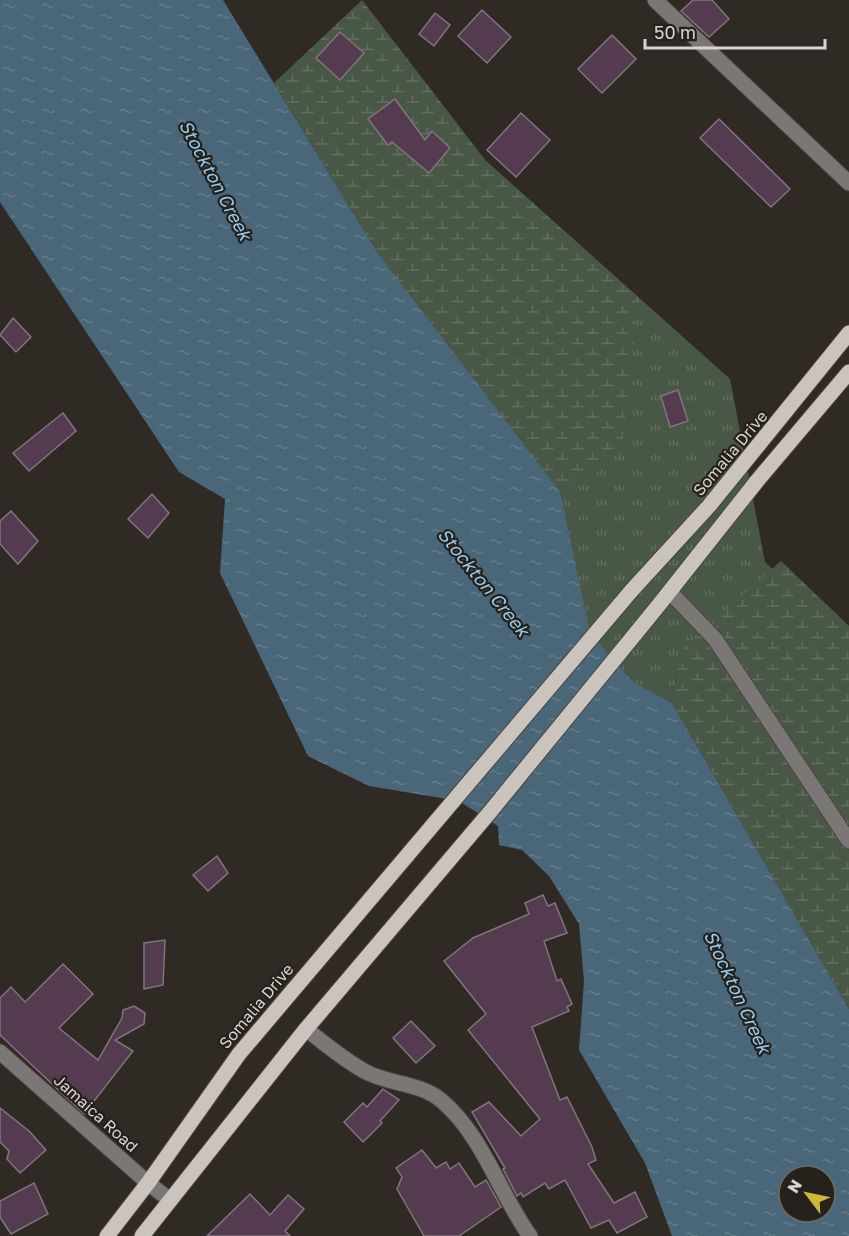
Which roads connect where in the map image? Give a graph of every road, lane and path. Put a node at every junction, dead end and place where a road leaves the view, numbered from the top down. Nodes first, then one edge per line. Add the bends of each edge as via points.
1 (655, 0) edge
2 (849, 183) edge
3 (849, 333) edge
4 (849, 372) edge
5 (670, 592) junction
6 (849, 841) edge
7 (306, 1029) junction
8 (0, 1052) edge
9 (148, 1183) junction
10 (170, 1200) junction
11 (107, 1236) edge
12 (142, 1236) edge
13 (530, 1236) edge

1 - 2 street
3 - 9 main road, Somalia Drive via 709,506 632,590 239,1054
4 - 5 main road via 757,480
5 - 6 street via 715,639
5 - 7 main road
7 - 10 main road
7 - 13 street via 367,1073 422,1088 442,1101 466,1125
8 - 9 street, Jamaica Road
9 - 10 street, Jamaica Road
9 - 11 main road, Somalia Drive
10 - 12 main road

